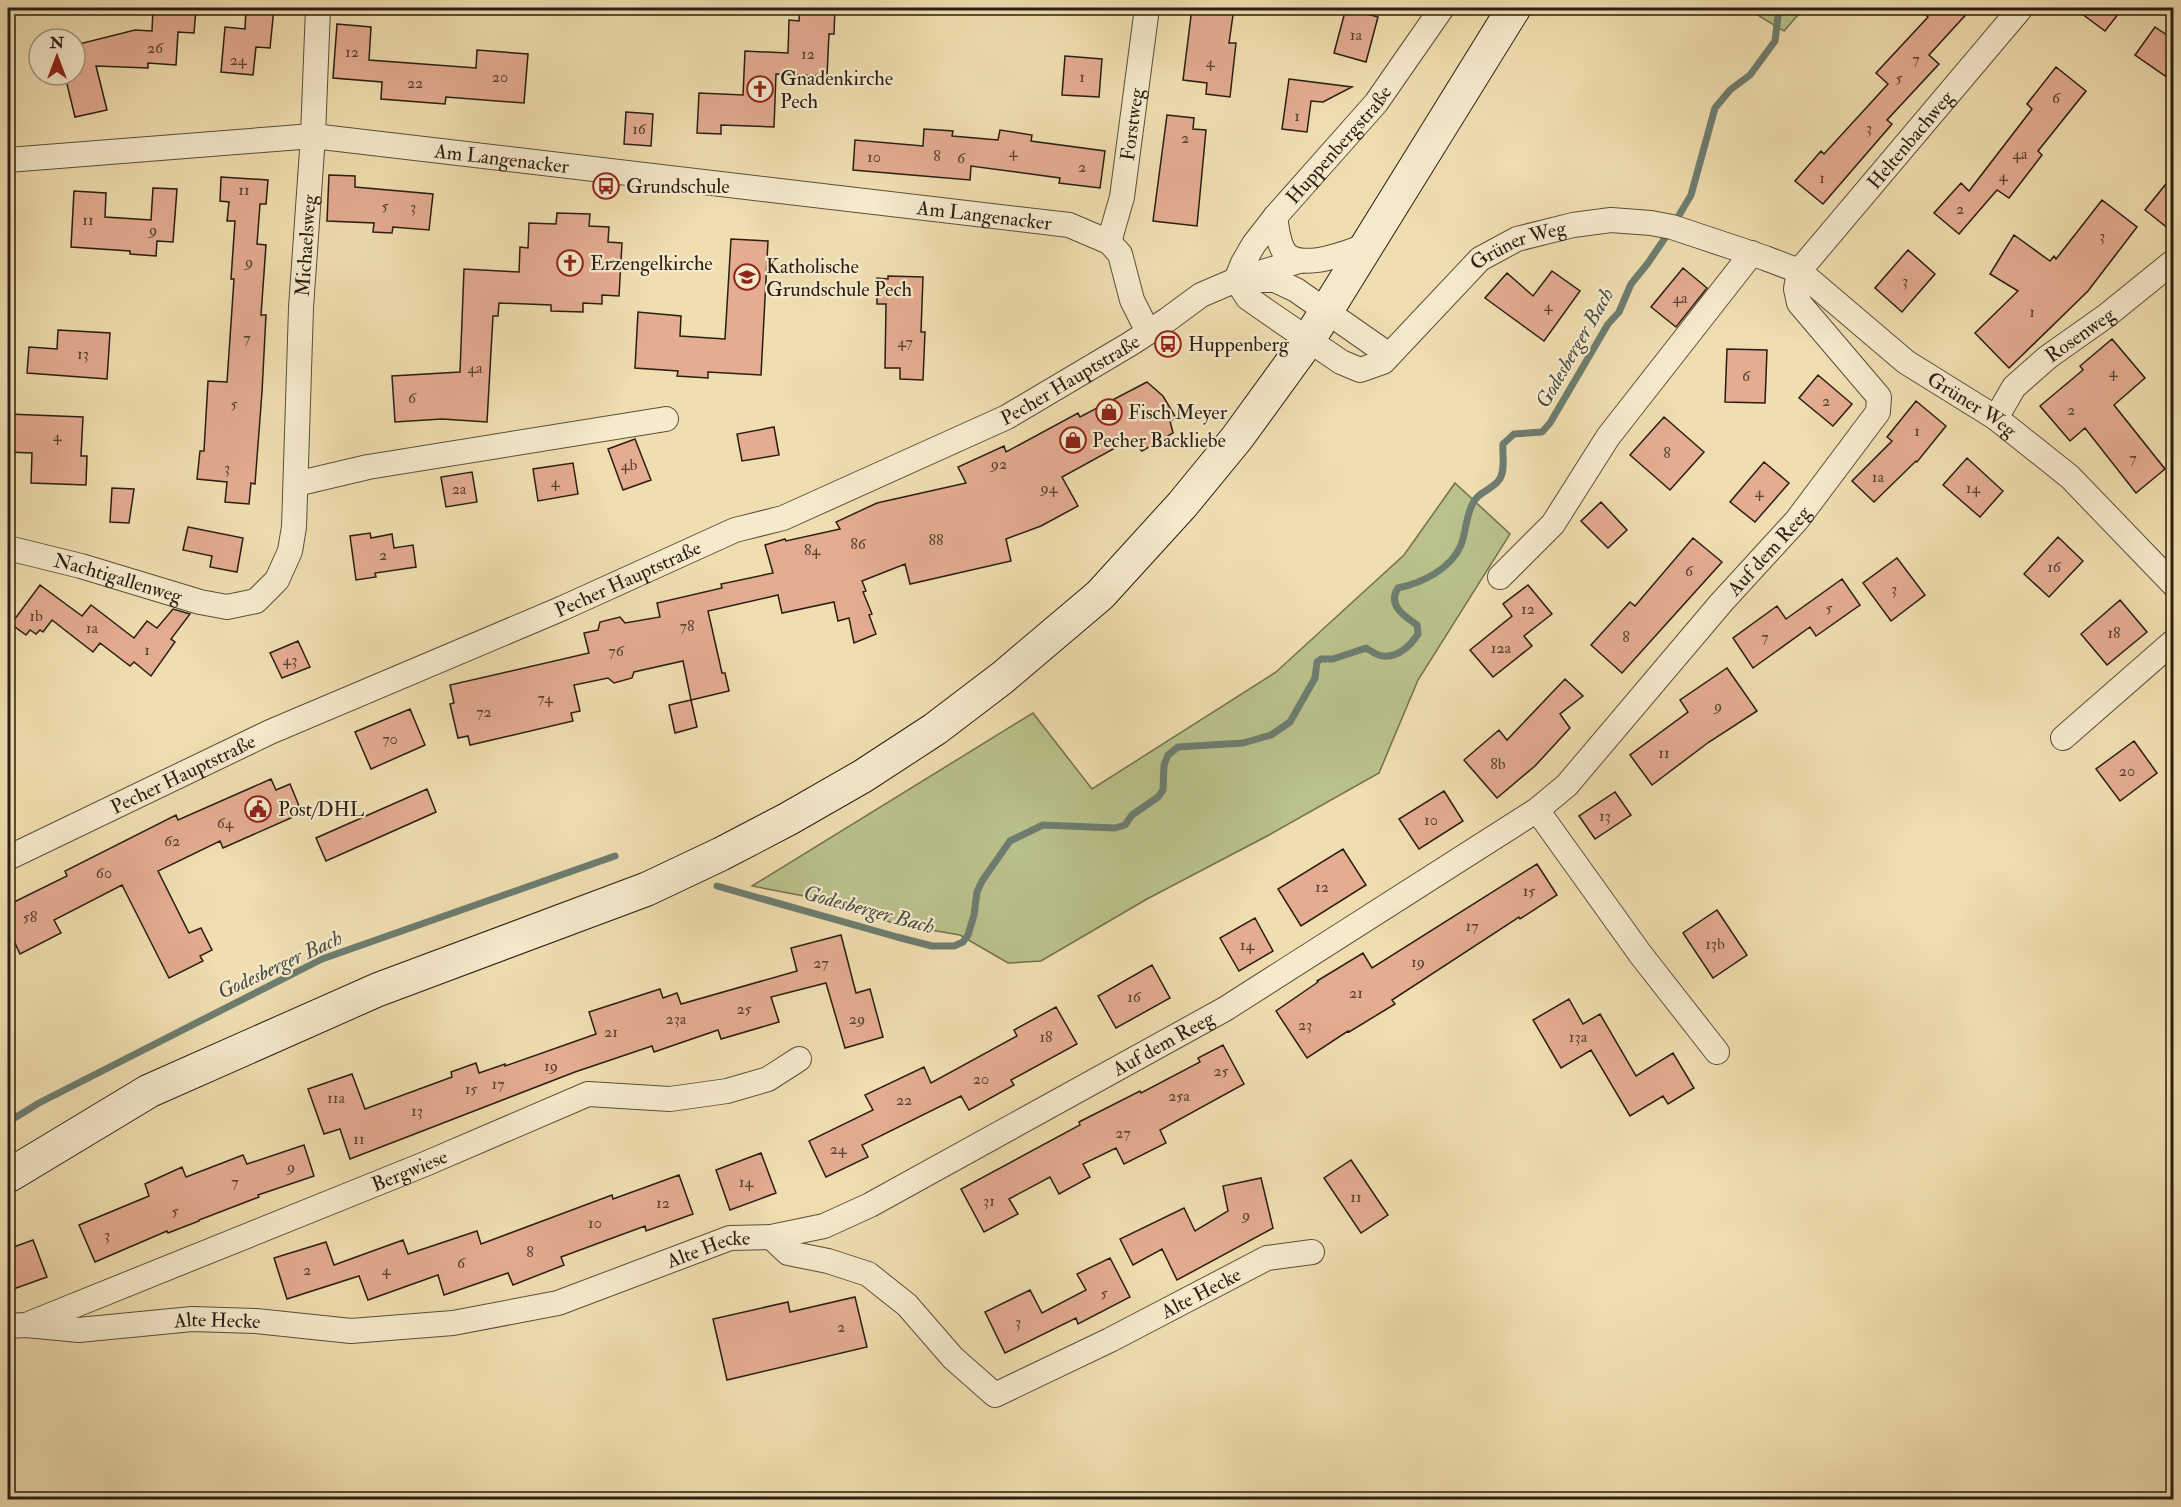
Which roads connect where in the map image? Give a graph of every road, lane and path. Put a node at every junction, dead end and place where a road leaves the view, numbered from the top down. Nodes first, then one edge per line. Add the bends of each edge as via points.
1 (318, 8) edge
2 (1147, 8) edge
3 (1442, 8) edge
4 (1514, 8) edge
5 (2021, 8) edge
6 (313, 136) junction
7 (8, 160) edge
8 (1275, 217) junction
9 (1110, 242) junction
10 (1369, 244) junction
11 (1752, 253) junction
12 (1299, 261) junction
13 (2174, 261) edge
14 (1798, 271) junction
15 (1236, 279) junction
16 (1326, 312) junction
17 (1148, 332) junction
18 (1309, 339) junction
19 (1389, 355) junction
20 (1996, 418) junction
21 (666, 419) dead end
22 (296, 484) junction
23 (8, 548) edge
24 (1500, 577) dead end
25 (2174, 585) edge
26 (227, 607) joint
27 (2174, 641) edge
28 (2063, 738) dead end
29 (1537, 810) junction
30 (8, 858) edge
31 (1717, 1052) dead end
32 (799, 1059) dead end
33 (8, 1176) edge
34 (771, 1237) junction
35 (1312, 1252) dead end
36 (17, 1326) edge

1 - 6 street, Michaelsweg
2 - 9 street, Forstweg via 1122,197
3 - 8 street, Huppenbergstraße via 1376,103
4 - 10 main road
5 - 14 street, Heltenbachweg
6 - 7 street, Am Langenacker
6 - 9 street, Am Langenacker via 1069,225
6 - 22 street, Michaelsweg via 301,308
8 - 12 street via 1286,254
8 - 15 street, Huppenbergstraße via 1254,244
9 - 17 street via 1120,254 1132,300
10 - 12 street, Pecher Hauptstraße via 1345,254
10 - 16 main road
11 - 14 street, Grüner Weg
11 - 19 street, Grüner Weg via 1651,223 1611,220 1517,239 1480,259
11 - 24 street via 1608,437 1552,524
12 - 15 street, Pecher Hauptstraße
13 - 20 street, Rosenweg via 2048,357 2014,387
14 - 20 street, Grüner Weg via 1906,362
14 - 29 street, Auf dem Reeg via 1796,289 1800,303 1879,397 1878,412 1797,519 1566,785
15 - 16 street, Pecher Hauptstraße via 1275,280
15 - 17 street, Pecher Hauptstraße via 1201,295
15 - 18 street via 1248,297
16 - 18 main road
16 - 19 street
17 - 30 street, Pecher Hauptstraße via 1007,417 783,518 735,531 553,613 270,732
18 - 19 street, Grüner Weg via 1341,362 1360,370 1383,362
18 - 33 main road via 1238,438 1100,595 936,729 863,776 788,819 647,889 377,990 149,1091
20 - 25 street, Grüner Weg via 2070,477
21 - 22 street via 368,467
22 - 26 street, Michaelsweg via 290,551 277,580 256,601
23 - 26 street, Nachtigallenweg
27 - 28 street
29 - 31 street via 1620,927
29 - 34 street, Auf dem Reeg via 1225,1009 870,1205 824,1226
32 - 36 street, Bergwiese via 768,1079 727,1091 670,1099 588,1094 425,1164
34 - 35 street, Alte Hecke via 788,1253 868,1274 907,1305 953,1358 995,1395 1267,1258
34 - 36 street, Alte Hecke via 730,1238 558,1303 453,1323 351,1331 192,1319 79,1330

